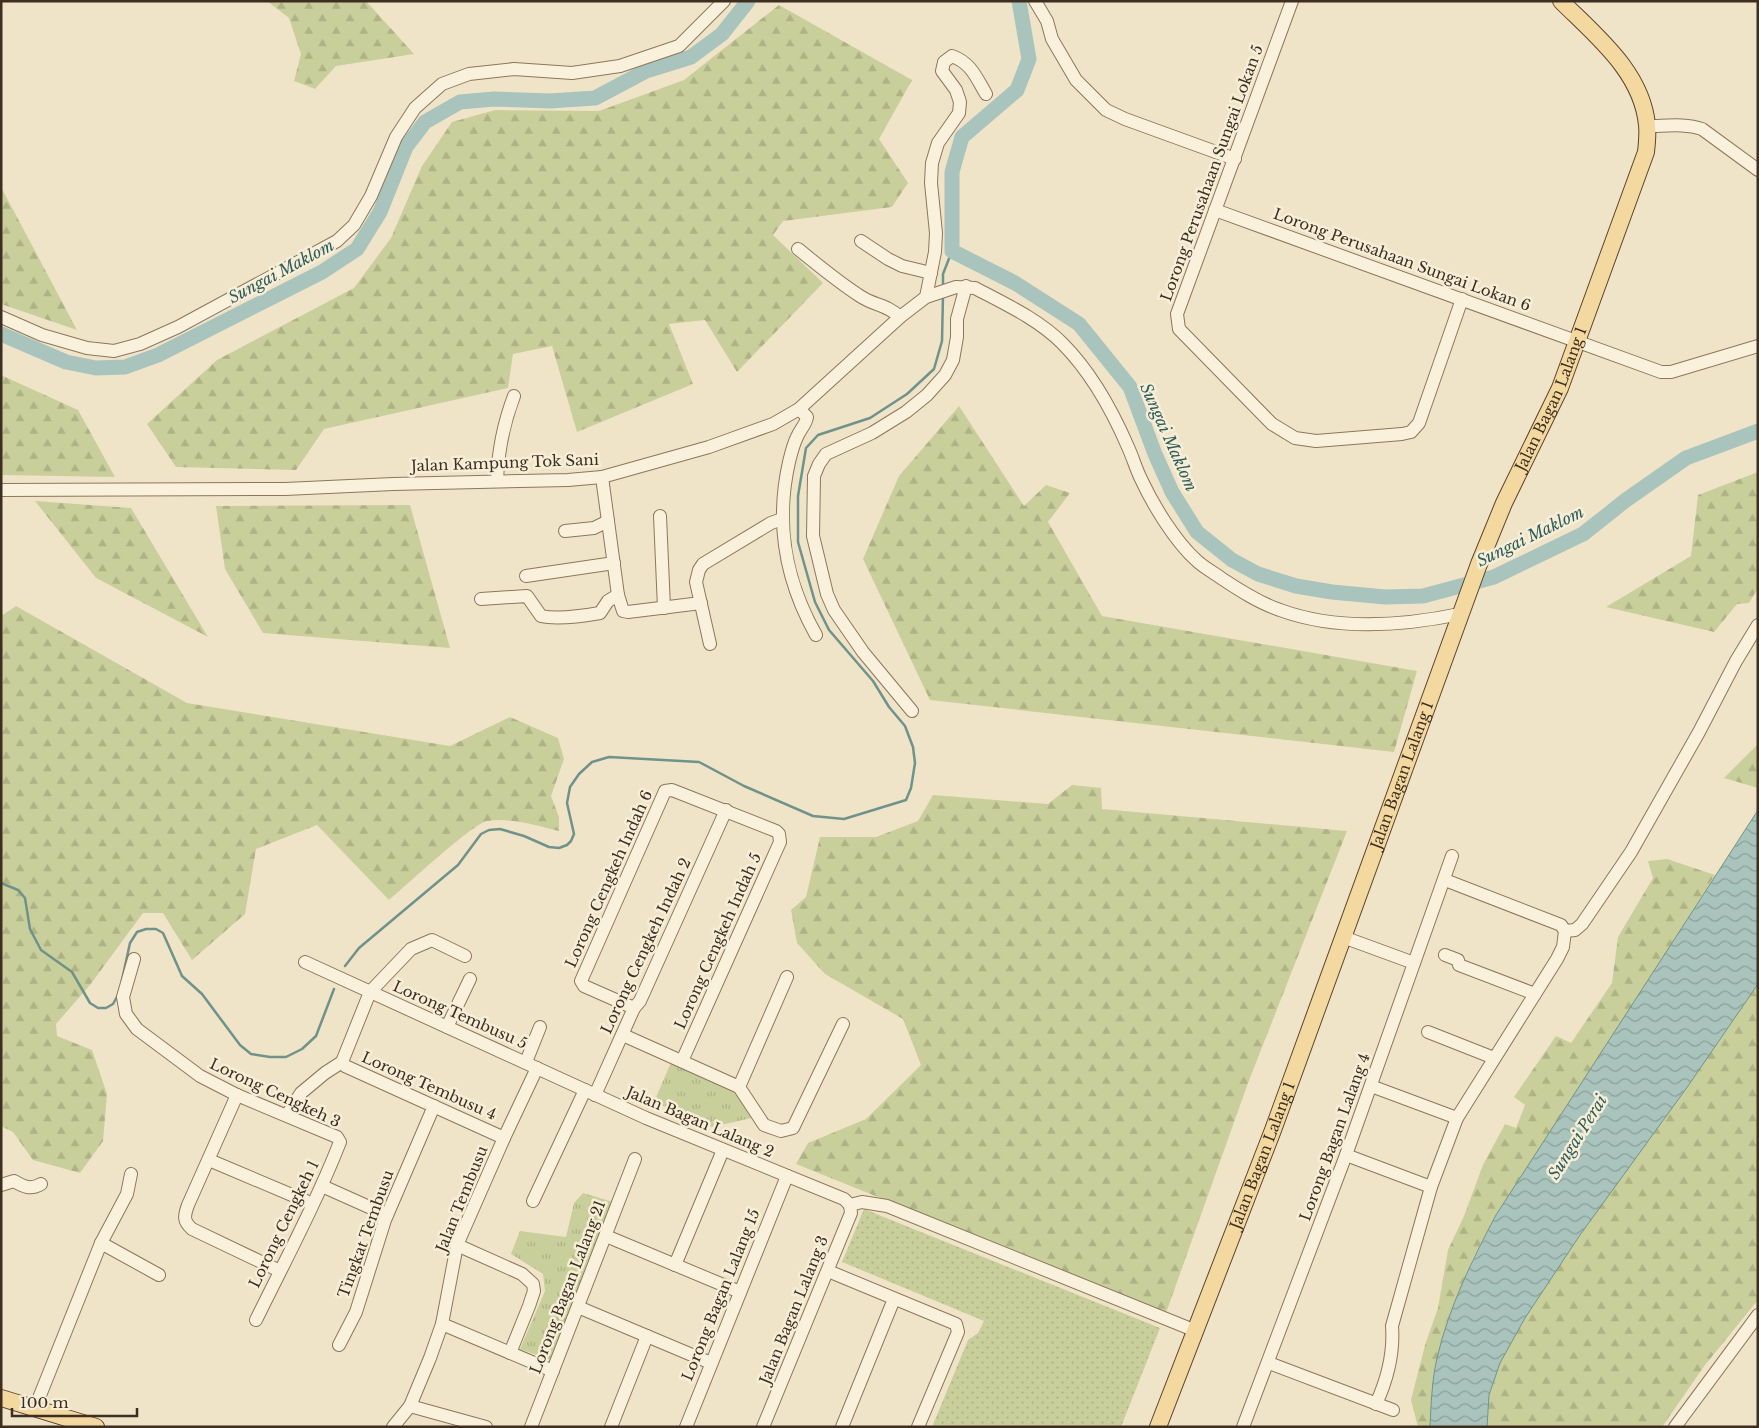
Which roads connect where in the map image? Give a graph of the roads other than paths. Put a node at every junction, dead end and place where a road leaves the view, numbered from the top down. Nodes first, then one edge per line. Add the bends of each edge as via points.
1 (724, 1) edge
2 (1035, 1) edge
3 (1292, 1) edge
4 (1560, 1) edge
5 (986, 94) dead end
6 (1648, 126) junction
7 (1235, 159) junction
8 (1758, 170) edge
9 (1215, 210) junction
10 (861, 241) dead end
11 (798, 249) dead end
12 (931, 273) junction
13 (961, 287) junction
14 (929, 297) junction
15 (1462, 299) junction
16 (1, 317) edge
17 (900, 317) junction
18 (1578, 341) junction
19 (1758, 346) edge
20 (514, 396) dead end
21 (799, 409) junction
22 (602, 477) junction
23 (497, 481) junction
24 (1, 490) edge
25 (660, 516) dead end
26 (782, 519) junction
27 (608, 521) junction
28 (564, 531) dead end
29 (614, 563) junction
30 (526, 576) dead end
31 (618, 595) junction
32 (481, 599) dead end
33 (701, 603) junction
34 (664, 608) junction
35 (1461, 612) junction
36 (1758, 625) edge
37 (816, 635) dead end
38 (710, 644) dead end
39 (912, 711) dead end
40 (726, 810) junction
41 (1452, 856) dead end
42 (1445, 880) junction
43 (1565, 931) junction
44 (1344, 937) junction
45 (1445, 955) dead end
46 (464, 956) dead end
47 (134, 959) dead end
48 (305, 962) dead end
49 (1414, 963) junction
50 (788, 977) dead end
51 (470, 978) dead end
52 (370, 992) junction
53 (1535, 994) junction
54 (634, 1008) junction
55 (843, 1024) dead end
56 (447, 1027) junction
57 (540, 1027) dead end
58 (1428, 1032) dead end
59 (623, 1035) junction
60 (1494, 1058) junction
61 (682, 1061) junction
62 (342, 1062) junction
63 (532, 1065) junction
64 (1371, 1086) junction
65 (739, 1087) junction
66 (590, 1092) junction
67 (237, 1095) junction
68 (434, 1106) junction
69 (288, 1115) junction
70 (1457, 1118) junction
71 (504, 1138) junction
72 (340, 1142) joint
73 (723, 1150) junction
74 (1346, 1156) junction
75 (636, 1159) dead end
76 (209, 1160) junction
77 (131, 1174) dead end
78 (787, 1176) junction
79 (1, 1184) edge
80 (41, 1184) dead end
81 (322, 1186) junction
82 (1431, 1188) junction
83 (306, 1201) dead end
84 (533, 1201) dead end
85 (850, 1205) junction
86 (387, 1215) junction
87 (606, 1236) junction
88 (101, 1243) junction
89 (457, 1245) junction
90 (675, 1265) junction
91 (280, 1271) junction
92 (828, 1271) junction
93 (159, 1275) dead end
94 (740, 1292) junction
95 (894, 1299) junction
96 (578, 1307) junction
97 (1758, 1315) edge
98 (256, 1320) dead end
99 (442, 1324) junction
100 (1196, 1331) junction
101 (647, 1336) junction
102 (339, 1345) dead end
103 (510, 1353) junction
104 (711, 1363) junction
105 (1268, 1363) junction
106 (553, 1371) junction
107 (1, 1398) edge
108 (1376, 1404) junction
109 (410, 1406) junction
110 (35, 1408) junction
111 (1392, 1410) dead end
112 (483, 1426) edge
113 (96, 1427) edge
114 (393, 1427) edge
115 (531, 1427) edge
116 (611, 1427) edge
117 (686, 1427) edge
118 (763, 1427) edge
119 (842, 1427) edge
120 (918, 1427) edge
121 (1158, 1427) edge
122 (1243, 1427) edge
123 (1675, 1427) edge

1 - 16 street via 679,46 620,66 572,74 507,70 469,74 442,84 415,108 396,137 371,196 354,225 337,241 178,327 140,344 114,351 87,348 42,335
2 - 7 street via 1076,80 1106,110
3 - 7 street, Lorong Perusahaan Sungai Lokan 5
4 - 6 main road, Jalan Bagan Lalang 1 via 1601,40 1626,70 1644,104
5 - 12 street via 963,60 952,56 944,62 942,71 956,90 960,102 959,113 938,143 932,163 930,183 936,233
6 - 8 street via 1683,125 1702,129
6 - 18 main road, Jalan Bagan Lalang 1 via 1646,152
7 - 9 street, Lorong Perusahaan Sungai Lokan 5
9 - 15 street, Lorong Perusahaan Sungai Lokan 6
9 - 15 street, Lorong Perusahaan Sungai Lokan 5 via 1177,314 1179,329 1272,424 1295,438 1316,441 1411,432 1419,423
10 - 12 street via 902,266
11 - 17 street via 861,297 891,309
12 - 14 street
13 - 14 street, Jalan Kampung Tok Sani
13 - 35 street via 976,288 1032,320 1061,342 1108,406 1141,479 1171,531 1196,560 1239,591 1280,610 1331,623 1402,622 1435,619
13 - 39 street via 957,337 945,375 906,412 872,434 826,454 814,476 813,536 834,610 863,652
14 - 17 street, Jalan Kampung Tok Sani
15 - 18 street, Lorong Perusahaan Sungai Lokan 6
17 - 21 street, Jalan Kampung Tok Sani
18 - 19 street, Lorong Perusahaan Sungai Lokan 6 via 1661,372 1671,372
18 - 35 main road, Jalan Bagan Lalang 1 via 1560,388 1504,503
20 - 23 street via 498,454
21 - 22 street, Jalan Kampung Tok Sani via 772,424 709,448
21 - 26 street via 807,417 791,454
22 - 23 street, Jalan Kampung Tok Sani
22 - 27 street
23 - 24 street, Jalan Kampung Tok Sani via 285,489
25 - 34 street
26 - 33 street via 703,564 696,582
26 - 37 street via 783,541 796,593
27 - 28 street via 594,528
27 - 29 street
29 - 30 street
29 - 31 street
31 - 32 street via 608,601 600,613 550,618 541,616 527,596
31 - 34 street via 623,611
33 - 34 street
33 - 38 street
35 - 44 main road, Jalan Bagan Lalang 1
36 - 43 street via 1631,852 1582,924 1575,930
40 - 54 street, Lorong Cengkeh Indah 2
40 - 54 street, Lorong Cengkeh Indah 6 via 668,789 661,798 580,981 584,986
40 - 61 street, Lorong Cengkeh Indah 5 via 774,829 780,842
41 - 42 street, Lorong Bagan Lalang 4
42 - 43 street via 1561,925
42 - 49 street, Lorong Bagan Lalang 4
43 - 53 street via 1563,947
44 - 49 street
44 - 100 main road, Jalan Bagan Lalang 1
45 - 53 street via 1458,960 1460,965
46 - 52 street via 432,940 410,949
47 - 67 street, Lorong Cengkeh 3 via 123,998 126,1014 137,1029 200,1076
48 - 52 street, Lorong Tembusu 5
49 - 64 street, Lorong Bagan Lalang 4
50 - 65 street
51 - 56 street
52 - 56 street, Lorong Tembusu 5
52 - 62 street
53 - 60 street
54 - 59 street, Lorong Cengkeh Indah 2
55 - 65 street via 793,1128 781,1132 764,1125
56 - 63 street, Lorong Tembusu 5
57 - 63 street, Jalan Tembusu
58 - 60 street
59 - 61 street
59 - 66 street, Lorong Cengkeh Indah 2
60 - 70 street
61 - 65 street
62 - 68 street, Lorong Tembusu 4
62 - 69 street via 300,1093
63 - 66 street, Jalan Bagan Lalang 2
63 - 71 street, Jalan Tembusu
64 - 70 street
64 - 74 street, Lorong Bagan Lalang 4
66 - 73 street, Jalan Bagan Lalang 2
66 - 84 street, Lorong Cengkeh Indah 2
67 - 69 street, Lorong Cengkeh 3
67 - 76 street
68 - 71 street, Lorong Tembusu 4
68 - 86 street, Tingkat Tembusu
69 - 72 street, Lorong Cengkeh 3 via 337,1137
70 - 82 street
71 - 89 street, Jalan Tembusu
72 - 81 street, Lorong Cengkeh 1
73 - 78 street, Jalan Bagan Lalang 2
73 - 90 street
74 - 82 street
74 - 105 street, Lorong Bagan Lalang 4
75 - 87 street, Lorong Bagan Lalang 21
76 - 83 street
76 - 91 street via 184,1216 186,1222 192,1229
77 - 88 street via 127,1194
78 - 85 street, Jalan Bagan Lalang 2 via 844,1199
78 - 94 street, Lorong Bagan Lalang 15
79 - 80 street via 14,1182 34,1188
81 - 86 street
81 - 91 street, Lorong Cengkeh 1
82 - 108 street via 1392,1326 1390,1360
85 - 92 street, Jalan Bagan Lalang 3 via 851,1213
85 - 100 street via 862,1202 887,1206
86 - 102 street, Tingkat Tembusu via 356,1312
87 - 90 street
87 - 96 street, Lorong Bagan Lalang 21
88 - 93 street
88 - 110 street
89 - 99 street, Jalan Tembusu
89 - 103 street via 522,1274 532,1284 534,1290 529,1306
90 - 94 street
91 - 98 street, Lorong Cengkeh 1
92 - 95 street
92 - 118 street, Jalan Bagan Lalang 3
94 - 104 street, Lorong Bagan Lalang 15
95 - 119 street
95 - 120 street via 956,1324 958,1332
96 - 101 street
96 - 106 street, Lorong Bagan Lalang 21
97 - 123 street
99 - 103 street
99 - 109 street, Jalan Tembusu
100 - 121 main road, Jalan Bagan Lalang 1
101 - 104 street
101 - 116 street
103 - 106 street
104 - 117 street, Lorong Bagan Lalang 15
105 - 108 street
105 - 122 street, Lorong Bagan Lalang 4
106 - 115 street, Lorong Bagan Lalang 21
107 - 110 main road
108 - 111 street
109 - 112 street
109 - 114 street, Jalan Tembusu
110 - 113 main road

